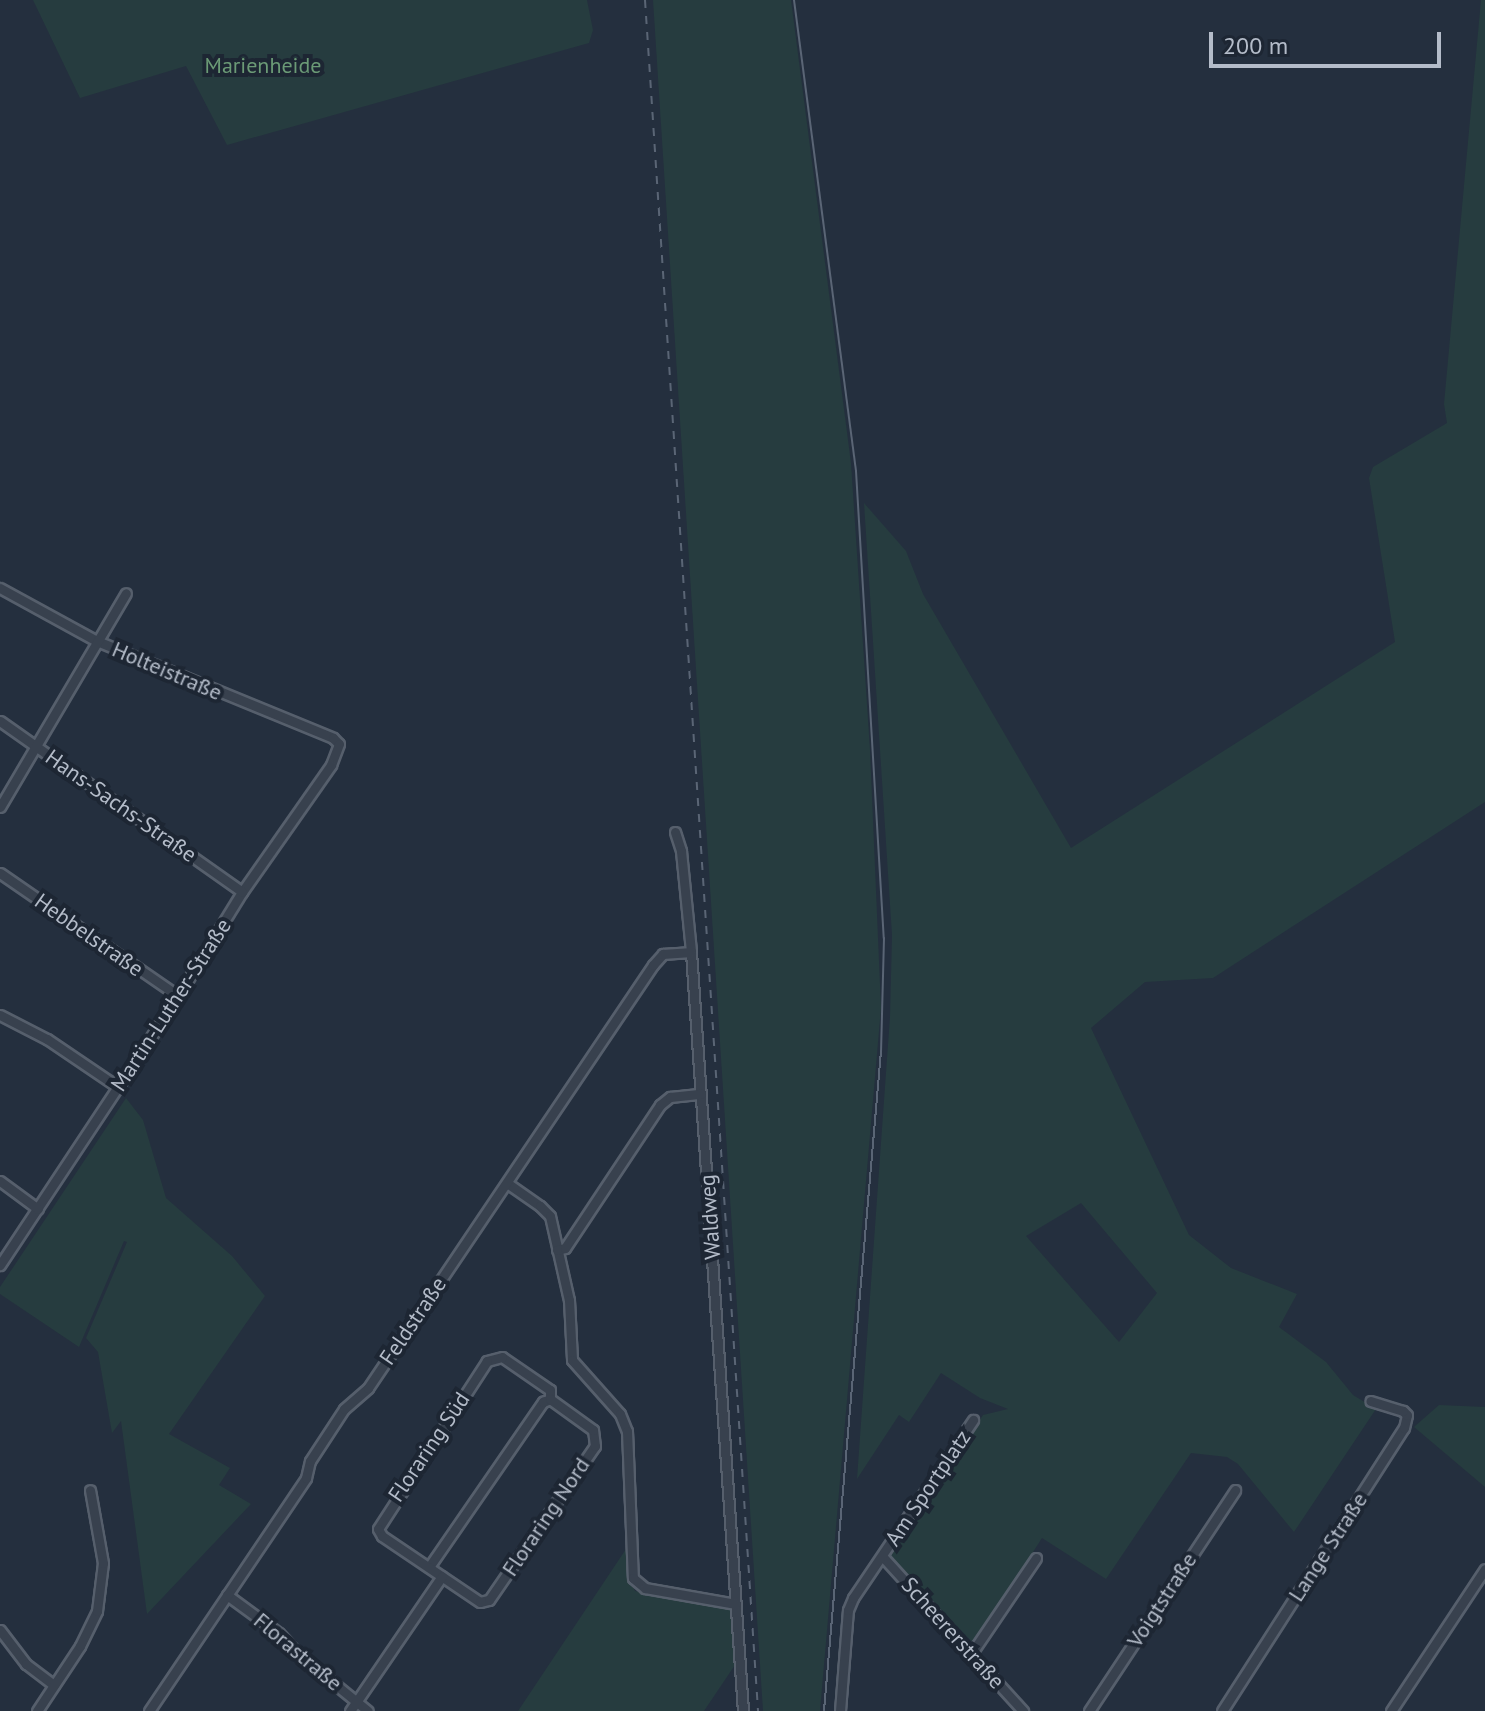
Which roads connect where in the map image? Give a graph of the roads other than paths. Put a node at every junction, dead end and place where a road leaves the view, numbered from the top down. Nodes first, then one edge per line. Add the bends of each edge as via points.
1 (0, 588) edge
2 (126, 593) dead end
3 (97, 641) junction
4 (0, 721) edge
5 (339, 744) joint
6 (36, 746) junction
7 (0, 807) edge
8 (675, 832) dead end
9 (0, 873) edge
10 (242, 892) junction
11 (691, 952) junction
12 (178, 996) junction
13 (0, 1015) edge
14 (118, 1087) junction
15 (701, 1094) junction
16 (0, 1181) edge
17 (507, 1183) junction
18 (38, 1209) junction
19 (557, 1250) junction
20 (0, 1265) edge
21 (550, 1394) junction
22 (1371, 1401) dead end
23 (973, 1420) dead end
24 (90, 1490) dead end
25 (1235, 1490) dead end
26 (882, 1556) junction
27 (1036, 1558) dead end
28 (429, 1567) junction
29 (1485, 1569) edge
30 (442, 1576) junction
31 (227, 1595) junction
32 (736, 1604) junction
33 (0, 1630) edge
34 (971, 1654) junction
35 (54, 1685) junction
36 (357, 1701) junction
37 (37, 1711) edge
38 (149, 1711) edge
39 (350, 1711) edge
40 (368, 1711) edge
41 (743, 1711) edge
42 (840, 1711) edge
43 (1023, 1711) edge
44 (1089, 1711) edge
45 (1222, 1711) edge
46 (1391, 1711) edge

1 - 3 street, Holteistraße
2 - 3 street
3 - 5 street, Holteistraße
3 - 6 street
4 - 6 street, Hans-Sachs-Straße
5 - 10 street, Martin-Luther-Straße via 331,765
6 - 7 street
6 - 10 street, Hans-Sachs-Straße
8 - 11 street, Waldweg
9 - 12 street, Hebbelstraße
10 - 12 street, Martin-Luther-Straße
11 - 15 street, Waldweg
11 - 17 street, Feldstraße via 659,956
12 - 14 street, Martin-Luther-Straße
13 - 14 street
14 - 18 street, Martin-Luther-Straße
15 - 19 street via 670,1097 660,1105 565,1248
15 - 32 street, Waldweg
16 - 18 street
17 - 19 street via 545,1210
17 - 31 street, Feldstraße via 368,1388 344,1409 310,1461 306,1478
18 - 20 street, Martin-Luther-Straße
19 - 32 street via 569,1300 572,1360 620,1414 627,1431 633,1578 645,1588
21 - 28 street
21 - 28 street, Floraring Süd via 502,1357 487,1361 378,1524 382,1536
21 - 30 street, Floraring Nord via 593,1430 595,1446 489,1600 480,1602
22 - 45 street, Lange Straße via 1403,1411 1404,1428
23 - 26 street, Am Sportplatz
24 - 35 street via 103,1563 100,1598 86,1636
25 - 44 street, Voigtstraße
26 - 34 street, Scheererstraße
26 - 42 street, Am Sportplatz via 848,1610
27 - 34 street
28 - 30 street, Floraring Süd
29 - 46 street
30 - 36 street
31 - 36 street, Florastraße
31 - 38 street, Feldstraße
32 - 41 street, Waldweg
33 - 35 street via 26,1664
34 - 43 street, Scheererstraße
35 - 37 street
36 - 39 street
36 - 40 street, Florastraße

